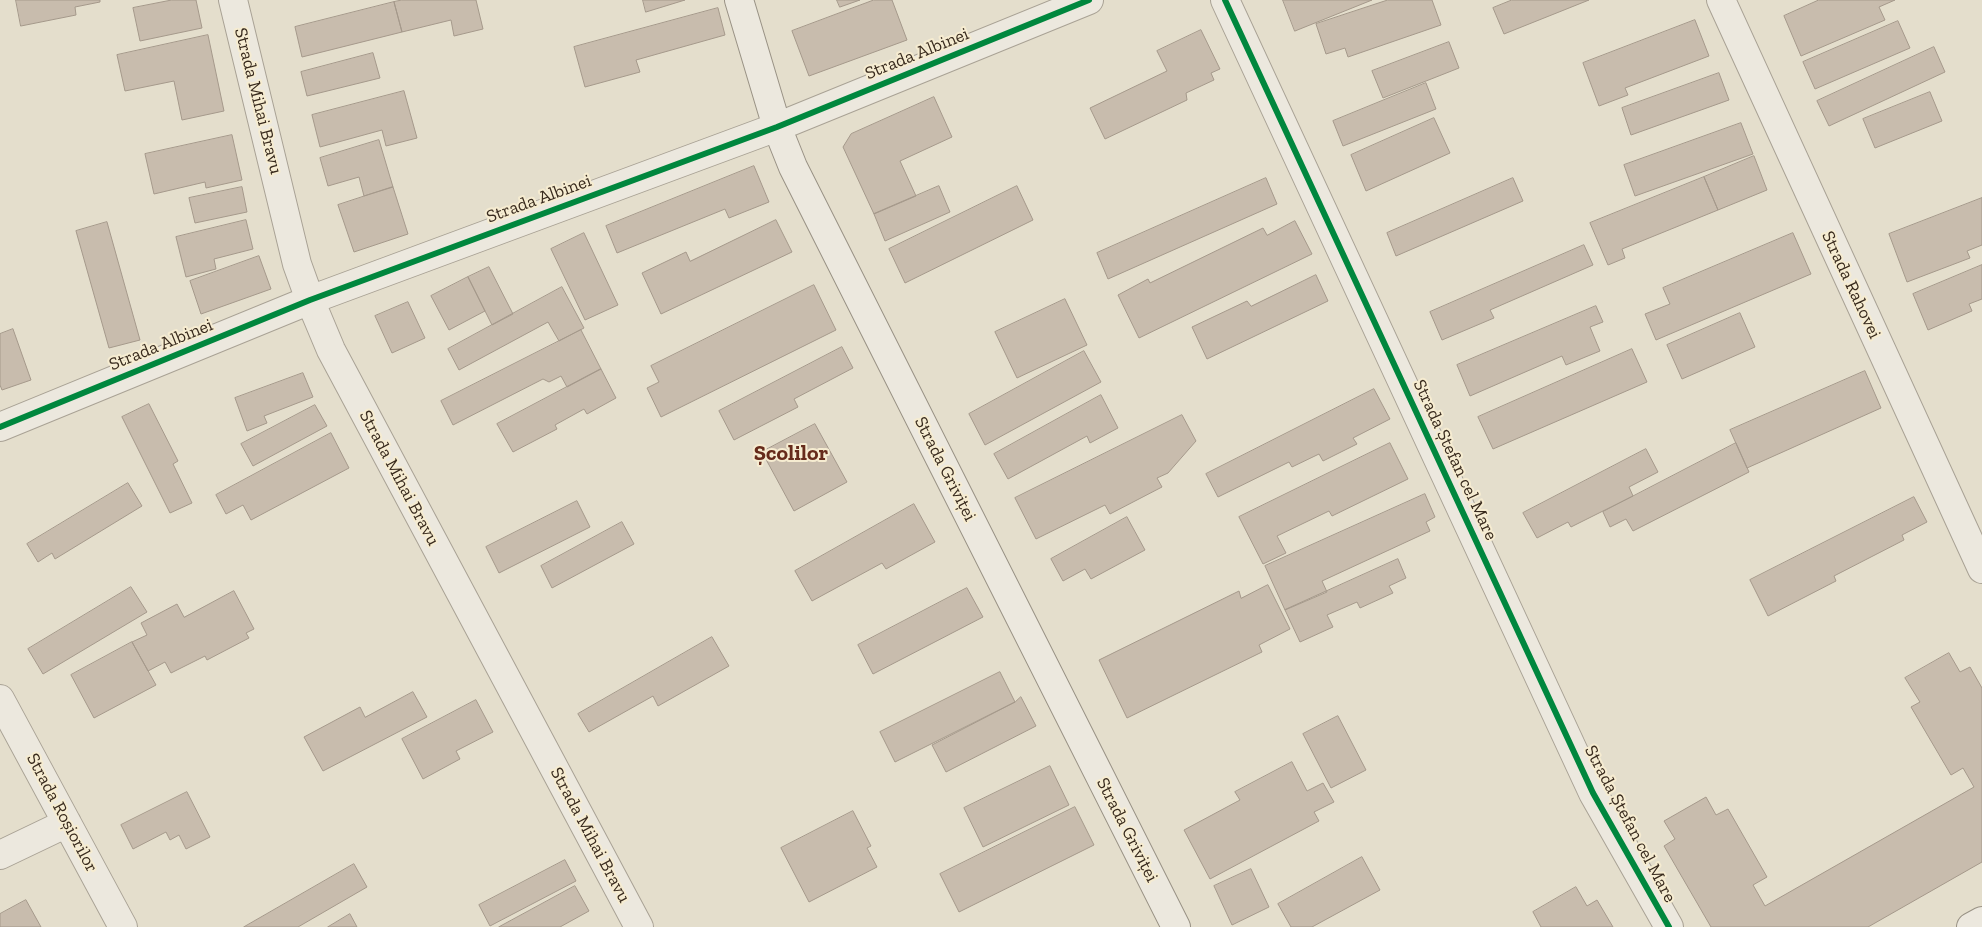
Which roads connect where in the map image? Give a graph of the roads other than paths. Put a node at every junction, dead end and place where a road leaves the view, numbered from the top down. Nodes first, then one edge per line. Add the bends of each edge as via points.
1 (233, 0) edge
2 (739, 0) edge
3 (1089, 0) edge
4 (1225, 0) edge
5 (1720, 0) edge
6 (777, 127) junction
7 (310, 300) junction
8 (0, 427) edge
9 (1982, 569) edge
10 (0, 699) edge
11 (67, 823) junction
12 (0, 854) edge
13 (1982, 921) edge
14 (123, 927) edge
15 (639, 927) edge
16 (1176, 927) edge
17 (1669, 927) edge
18 (1972, 927) edge

1 - 7 street, Strada Mihai Bravu via 297,264
2 - 6 street, Strada Griviței
3 - 6 street, Strada Albinei
4 - 17 street, Strada Ștefan cel Mare via 1593,793
5 - 9 street, Strada Rahovei
6 - 7 street, Strada Albinei
6 - 16 street, Strada Griviței via 793,167
7 - 8 street, Strada Albinei
7 - 15 street, Strada Mihai Bravu via 331,350 378,440
10 - 11 street, Strada Roșiorilor
11 - 12 street
11 - 14 street, Strada Roșiorilor
13 - 18 street

